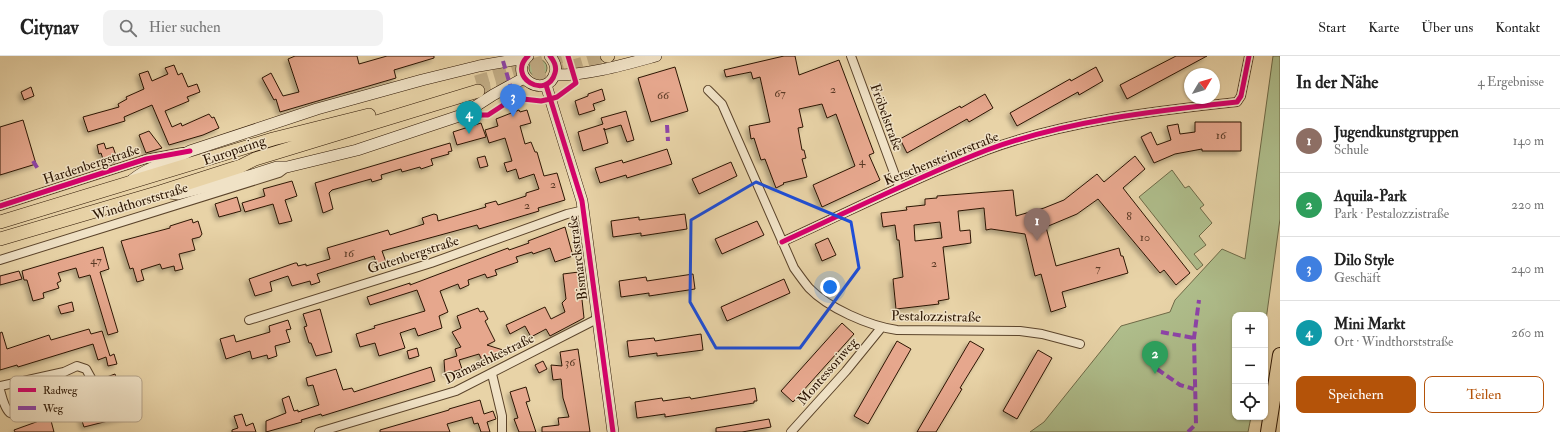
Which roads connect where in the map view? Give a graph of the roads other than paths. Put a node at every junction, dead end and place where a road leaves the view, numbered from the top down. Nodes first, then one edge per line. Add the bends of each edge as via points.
1 (656, 56) edge
2 (851, 56) edge
3 (1249, 56) edge
4 (526, 57) edge
5 (552, 57) edge
6 (554, 75) junction
7 (524, 78) junction
8 (546, 85) junction
9 (708, 90) dead end
10 (190, 151) junction
11 (288, 167) junction
12 (128, 184) junction
13 (899, 186) junction
14 (160, 192) junction
15 (0, 206) edge
16 (584, 210) junction
17 (0, 222) edge
18 (0, 240) edge
19 (782, 242) junction
20 (0, 260) edge
21 (596, 319) junction
22 (250, 320) dead end
23 (881, 328) junction
24 (1080, 344) dead end
25 (1280, 355) edge
26 (492, 374) junction
27 (46, 376) edge
28 (90, 376) edge
29 (10, 384) edge
30 (0, 386) edge
31 (0, 390) edge
32 (10, 413) edge
33 (319, 432) edge
34 (502, 432) edge
35 (613, 432) edge
36 (792, 432) edge
37 (1268, 432) edge

1 - 6 main road via 612,68 574,75
2 - 13 street, Fröbelstraße
3 - 13 street, Kerschensteinerstraße via 1241,96 1237,102 1184,107 1067,126 987,150
4 - 7 main road via 522,69
4 - 10 main road, Hardenbergstraße via 422,80 317,109
5 - 6 main road via 555,65
6 - 8 main road
7 - 8 main road via 533,85
7 - 11 main road, Windthorststraße via 493,94 462,115 357,150
8 - 16 main road, Bismarckstraße
9 - 19 street, Pestalozzistraße via 722,104
10 - 12 main road, Europaring via 140,172
10 - 15 street, Hardenbergstraße via 146,159
11 - 14 main road, Windthorststraße via 277,167 178,194
11 - 20 street, Windthorststraße via 279,173
12 - 14 highway, Europaring via 273,139 477,86
12 - 17 highway, Europaring
13 - 19 street, Kerschensteinerstraße
14 - 18 highway, Europaring
16 - 21 main road, Bismarckstraße
16 - 22 street, Gutenbergstraße via 431,263
19 - 23 street, Pestalozzistraße via 794,268 809,288 847,313
21 - 26 street, Damaschkestraße
21 - 35 main road, Bismarckstraße
23 - 24 street, Pestalozzistraße via 1020,331
23 - 36 street, Montessoriweg
25 - 37 highway
26 - 33 street, Damaschkestraße via 456,390
26 - 34 street via 502,416
27 - 28 street via 77,366 86,370
29 - 30 street
31 - 32 street

